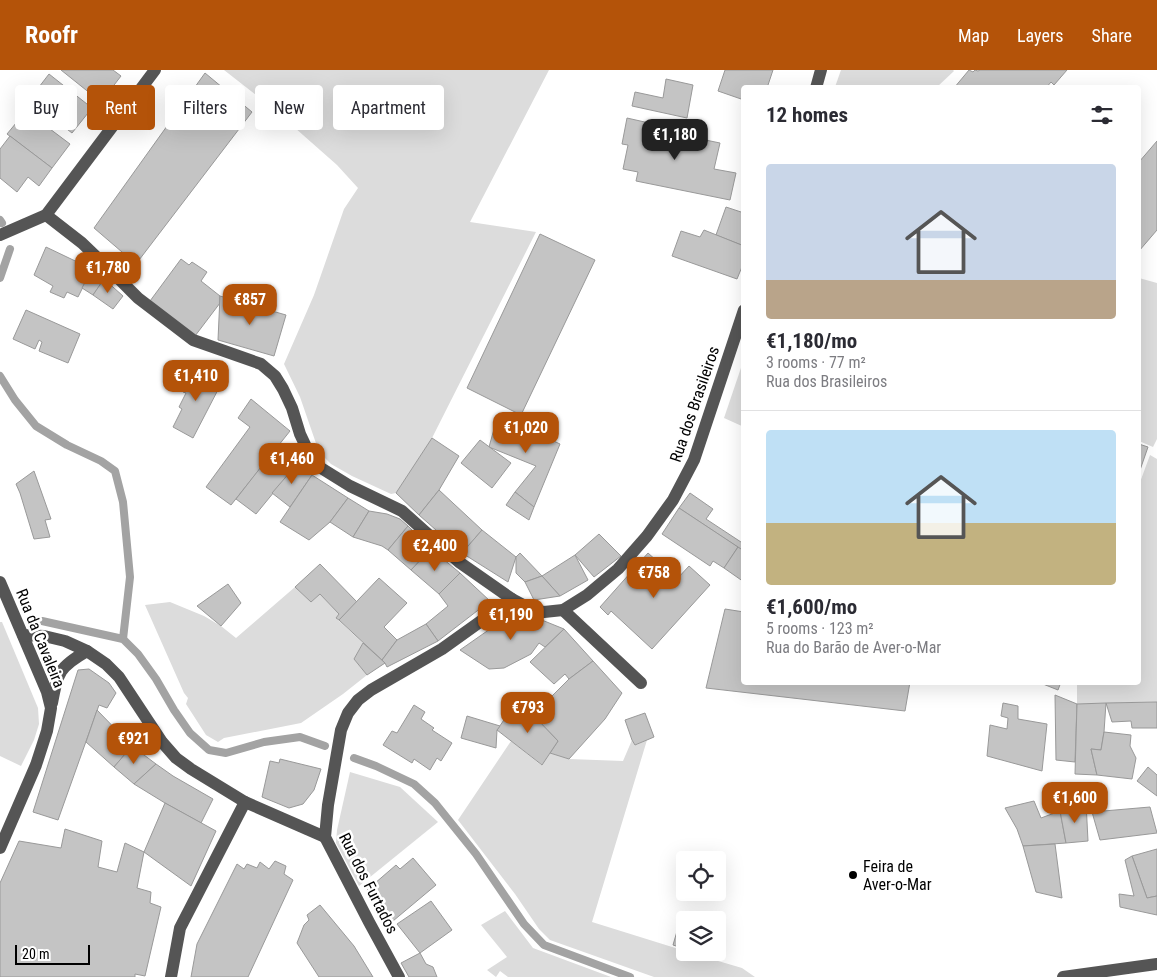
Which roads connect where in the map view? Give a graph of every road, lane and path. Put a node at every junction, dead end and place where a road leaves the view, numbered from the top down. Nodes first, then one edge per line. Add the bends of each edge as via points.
1 (155, 70) edge
2 (821, 70) edge
3 (817, 85) edge
4 (46, 215) junction
5 (0, 235) edge
6 (741, 319) edge
7 (0, 582) edge
8 (512, 599) junction
9 (563, 610) junction
10 (23, 635) junction
11 (87, 651) junction
12 (641, 683) dead end
13 (51, 708) junction
14 (245, 802) junction
15 (325, 837) junction
16 (0, 848) edge
17 (1157, 964) edge
18 (171, 977) edge
19 (399, 977) edge
20 (1064, 977) edge

1 - 4 street
2 - 3 street
4 - 5 street
4 - 8 street via 82,243 138,298 193,340 261,364 275,376 283,389 308,451 321,468 402,512 459,562
6 - 9 street, Rua dos Brasileiros via 694,460 673,500 618,569
7 - 10 street, Rua da Cavaleira
8 - 9 street via 544,612
8 - 15 street, Rua dos Furtados via 442,649 358,700 341,730
9 - 12 street
10 - 11 street via 65,641
10 - 13 street, Rua da Cavaleira
11 - 13 street via 60,673
11 - 14 street via 119,677 176,758
13 - 16 street, Rua da Cavaleira via 36,765
14 - 15 street
14 - 18 street via 180,928
15 - 19 street, Rua dos Furtados
17 - 20 street

